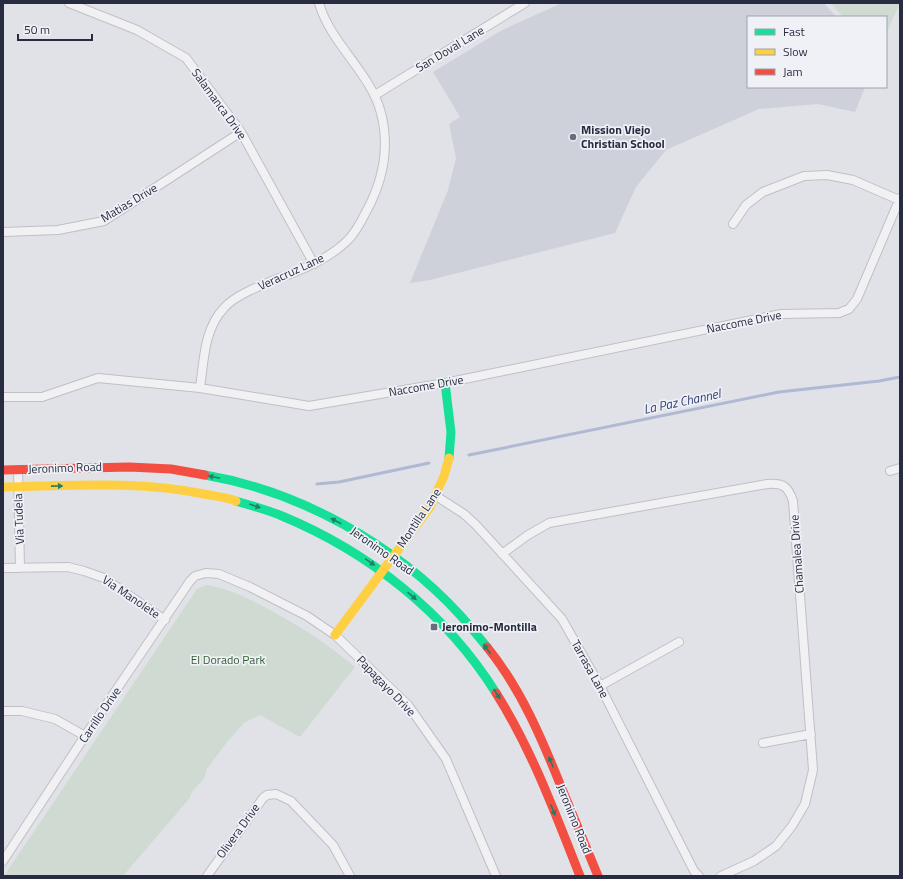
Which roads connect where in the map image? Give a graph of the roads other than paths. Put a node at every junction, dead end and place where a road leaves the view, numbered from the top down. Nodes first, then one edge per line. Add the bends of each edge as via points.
1 (69, 3) edge
2 (318, 3) edge
3 (525, 3) edge
4 (375, 95) junction
5 (241, 132) junction
6 (900, 199) edge
7 (733, 224) dead end
8 (3, 232) edge
9 (314, 264) junction
10 (445, 383) junction
11 (200, 388) junction
12 (3, 397) edge
13 (900, 468) edge
14 (3, 470) edge
15 (18, 470) junction
16 (890, 471) dead end
17 (3, 487) edge
18 (18, 487) junction
19 (436, 496) junction
20 (502, 554) junction
21 (393, 556) junction
22 (3, 568) edge
23 (20, 568) junction
24 (382, 571) junction
25 (201, 574) joint
26 (165, 620) junction
27 (335, 635) junction
28 (679, 642) dead end
29 (600, 686) junction
30 (3, 711) edge
31 (811, 734) junction
32 (85, 736) junction
33 (763, 743) dead end
34 (3, 861) edge
35 (206, 876) edge
36 (350, 876) edge
37 (496, 876) edge
38 (580, 876) edge
39 (598, 876) edge
40 (699, 876) edge
41 (721, 876) edge

1 - 5 street, Salamanca Drive via 137,30 186,58
2 - 4 street, Veracruz Lane via 328,24
3 - 4 street, San Doval Lane
4 - 9 street, Veracruz Lane via 381,113 385,146 382,175 360,223 348,239 338,249
5 - 8 street, Matias Drive via 104,221 58,230
5 - 9 street, Salamanca Drive
6 - 7 street via 853,180 827,175 804,176 762,192 746,205
6 - 10 street, Naccome Drive via 857,299 849,309 839,312 781,314
9 - 11 street, Veracruz Lane via 245,294 224,308 214,321 208,338
10 - 11 street, Naccome Drive via 309,406
10 - 19 main road, Montilla Lane via 452,440 446,472
11 - 12 street, Naccome Drive via 98,378 42,397
13 - 16 street
14 - 15 main road, Jeronimo Road
15 - 18 street, Via Tudela
21 -> 15 main road, Jeronimo Road via 356,531 318,511 271,492 230,480 197,473 148,468
17 - 18 main road, Jeronimo Road
18 - 23 street, Via Tudela
18 -> 24 main road, Jeronimo Road via 148,486 213,495 247,503 299,522 340,543
19 - 20 street, Tarrasa Lane via 464,514
19 - 21 main road, Montilla Lane
20 - 29 street, Tarrasa Lane via 562,619
20 - 31 street, Chamalea Drive via 528,535 549,524 767,484 783,485 790,492 793,501
21 - 24 main road, Montilla Lane
39 -> 21 main road, Jeronimo Road via 542,740 506,676 458,614
22 - 23 street, Via Manolete
23 - 26 street, Via Manolete via 68,567 99,576
24 - 27 main road, Montilla Lane
24 -> 38 main road, Jeronimo Road via 418,600 454,636 498,694 534,762
25 - 26 street, Carrillo Drive via 190,581
25 - 27 street, Papagayo Drive via 219,574 250,587 307,616
26 - 32 street, Carrillo Drive
27 - 37 street, Papagayo Drive via 408,705 446,759
28 - 29 street
29 - 40 street, Tarrasa Lane via 694,871
30 - 32 street via 22,711 55,719
31 - 33 street
31 - 41 street, Chamalea Drive via 813,770 806,804 776,846 754,861
32 - 34 street, Carrillo Drive
35 - 36 street, Olivera Drive via 262,798 276,794 291,801 333,845

